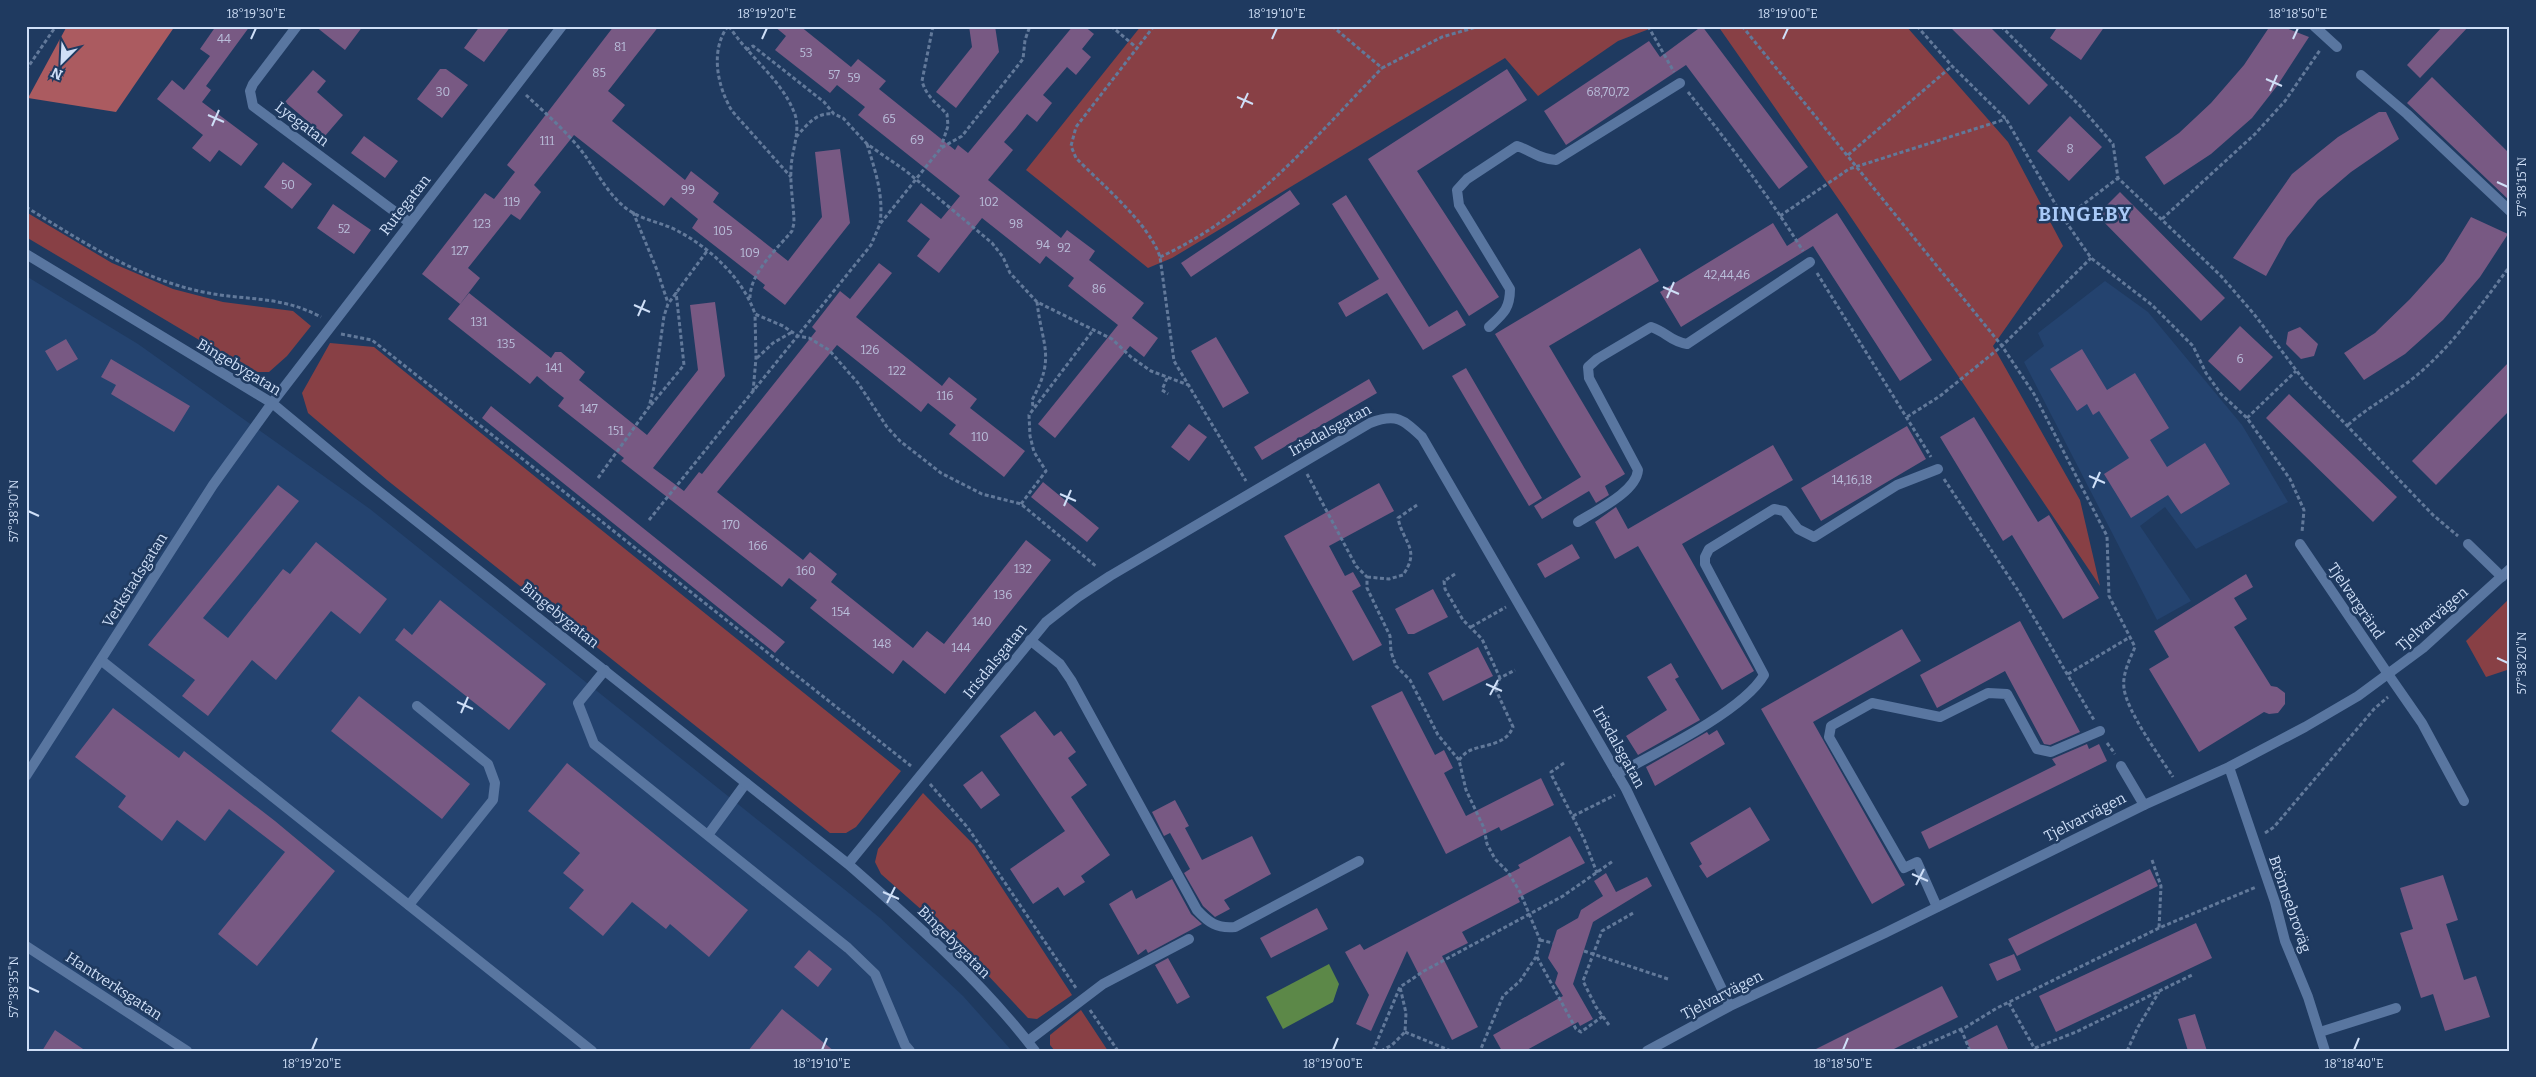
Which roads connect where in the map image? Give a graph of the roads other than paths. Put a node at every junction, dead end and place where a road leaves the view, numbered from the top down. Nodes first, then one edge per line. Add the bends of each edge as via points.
1 (297, 26) edge
2 (562, 26) edge
3 (2314, 26) edge
4 (2337, 47) dead end
5 (2362, 75) dead end
6 (1680, 83) road end
7 (2510, 211) edge
8 (410, 223) junction
9 (26, 254) edge
10 (1810, 262) road end
11 (1489, 327) dead end
12 (272, 403) junction
13 (1938, 469) road end
14 (1578, 522) dead end
15 (2300, 544) road end
16 (2468, 544) road end
17 (2510, 569) edge
18 (2502, 577) junction
19 (1030, 640) junction
20 (102, 661) junction
21 (605, 670) junction
22 (2388, 674) junction
23 (417, 706) dead end
24 (2100, 731) road end
25 (2121, 766) road end
26 (2229, 767) junction
27 (1618, 774) junction
28 (26, 776) edge
29 (746, 783) junction
30 (2464, 800) dead end
31 (2144, 805) junction
32 (708, 835) junction
33 (1359, 861) dead end
34 (848, 864) junction
35 (409, 905) junction
36 (1937, 907) junction
37 (1189, 939) dead end
38 (26, 946) edge
39 (1730, 1006) junction
40 (2396, 1008) dead end
41 (2320, 1032) junction
42 (1028, 1041) junction
43 (187, 1051) edge
44 (592, 1051) edge
45 (910, 1051) edge
46 (1035, 1051) edge
47 (1647, 1051) edge
48 (2326, 1051) edge

1 - 8 street, Lyegatan via 253,84 250,91 253,106
2 - 8 street, Rutegatan
3 - 4 street
5 - 7 street
6 - 11 street via 1556,160 1542,159 1517,146 1467,179 1457,190 1458,205 1510,289 1510,303
8 - 12 street, Rutegatan
9 - 12 street, Bingebygatan
10 - 14 street via 1687,344 1673,342 1663,331 1651,326 1588,367 1589,378 1638,470 1638,479 1630,488
12 - 20 street, Verkstadsgatan via 213,486
12 - 21 street, Bingebygatan
13 - 27 street via 1897,485 1814,536 1798,529 1784,511 1774,508 1709,549 1705,564 1764,675 1745,697 1691,733
15 - 22 street, Tjelvargränd
16 - 18 street
17 - 18 street, Tjelvarvägen
18 - 22 street, Tjelvarvägen via 2423,648
19 - 27 street, Irisdalsgatan via 1078,596 1110,576 1300,463 1383,418 1395,417 1409,424 1422,437
19 - 33 street via 1060,664 1071,680 1196,910 1209,922 1224,928 1235,926
19 - 34 street, Irisdalsgatan
20 - 28 street, Verkstadsgatan
20 - 35 street
21 - 29 street, Bingebygatan
21 - 32 street via 578,703 594,744
22 - 26 street, Tjelvarvägen via 2358,696
22 - 30 street, Tjelvargränd via 2422,723
23 - 35 street via 488,764 496,783 493,800
24 - 36 street via 2051,752 2038,749 2007,694 1988,693 1940,717 1872,703 1831,726 1829,737 1904,868 1916,862
25 - 31 street
26 - 31 street, Tjelvarvägen
26 - 41 street, Brömsebroväg via 2285,942
27 - 39 street, Irisdalsgatan
29 - 32 street
29 - 34 street, Bingebygatan
31 - 36 street, Tjelvarvägen
32 - 45 street via 848,948 874,974
34 - 42 street, Bingebygatan via 919,927
35 - 44 street
36 - 39 street, Tjelvarvägen
37 - 42 street via 1103,984
38 - 43 street, Hantverksgatan
39 - 47 street, Tjelvarvägen
40 - 41 street
41 - 48 street, Brömsebroväg
42 - 46 street, Bingebygatan

